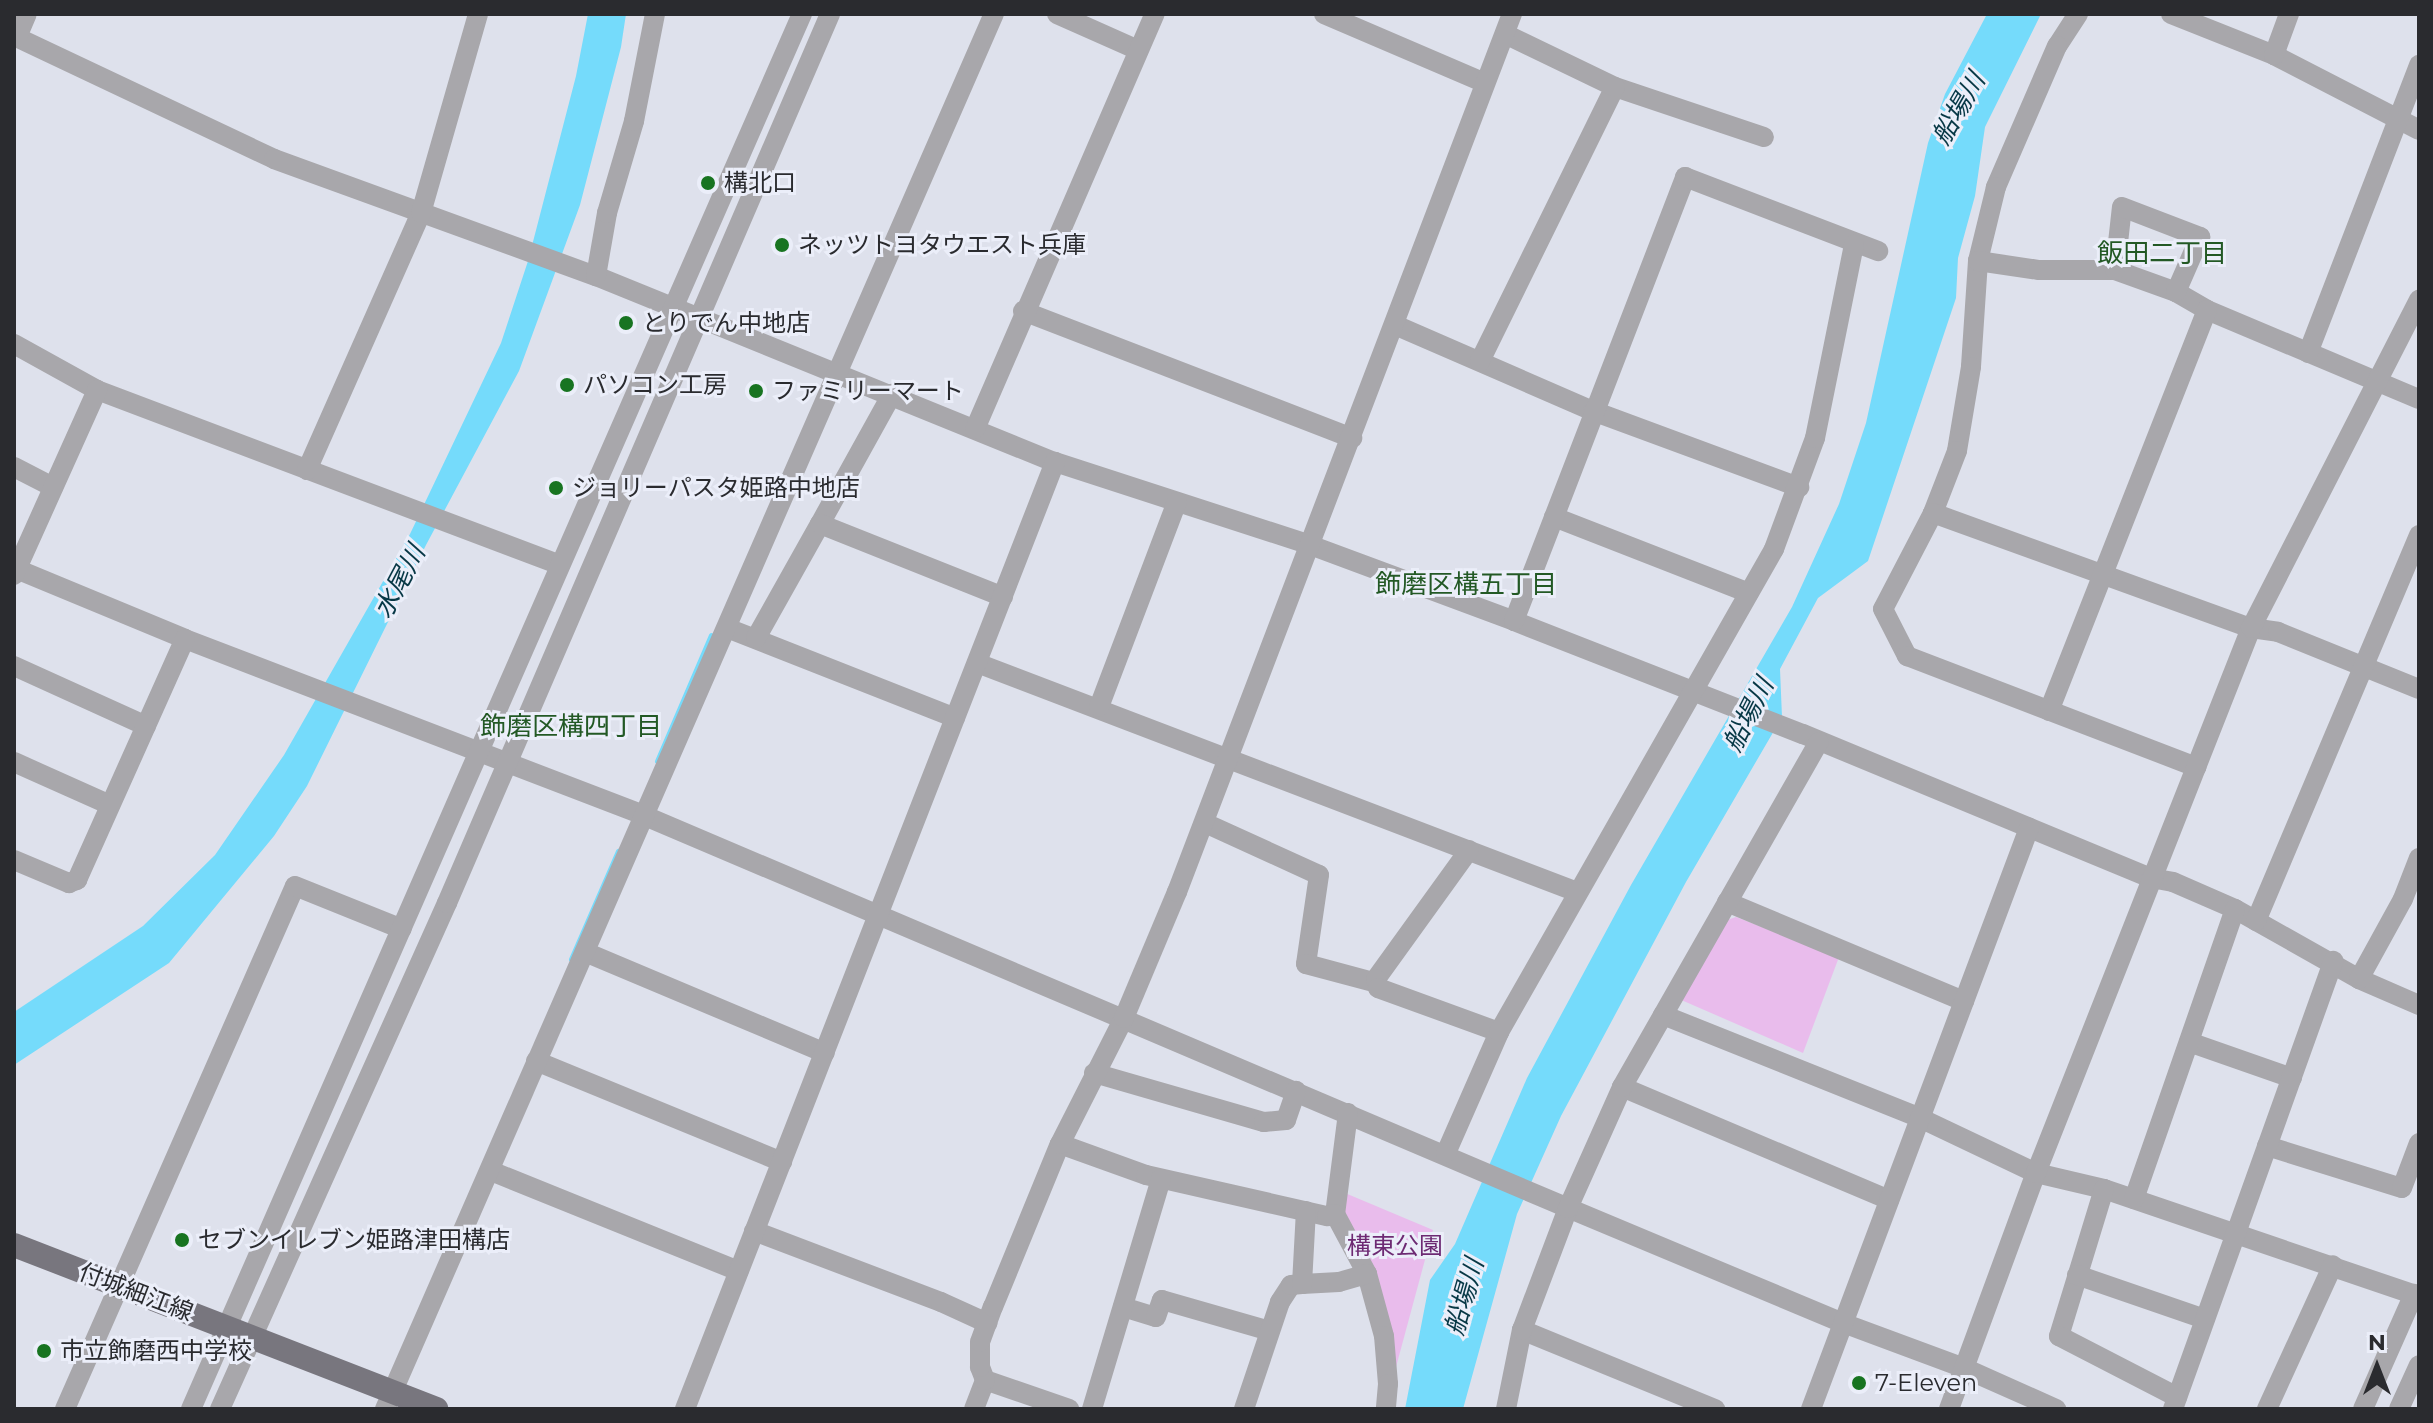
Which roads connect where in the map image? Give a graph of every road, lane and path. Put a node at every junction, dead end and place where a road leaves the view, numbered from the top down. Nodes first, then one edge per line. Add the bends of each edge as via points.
1 (27, 14) edge
2 (478, 14) edge
3 (655, 14) edge
4 (802, 14) edge
5 (830, 14) edge
6 (994, 14) edge
7 (1057, 14) edge
8 (1155, 14) edge
9 (1324, 14) edge
10 (1512, 14) edge
11 (2078, 14) edge
12 (2171, 14) edge
13 (2289, 14) edge
14 (1505, 34) junction
15 (15, 36) edge
16 (1138, 50) junction
17 (2274, 55) junction
18 (2419, 65) edge
19 (1483, 82) junction
20 (1615, 87) junction
21 (2397, 122) junction
22 (2419, 130) edge
23 (1764, 137) dead end
24 (421, 213) junction
25 (1854, 245) junction
26 (1878, 251) dead end
27 (1978, 261) junction
28 (2115, 270) junction
29 (596, 276) junction
30 (2176, 292) junction
31 (2419, 299) edge
32 (675, 309) junction
33 (2207, 310) junction
34 (1023, 311) junction
35 (699, 318) junction
36 (1395, 325) junction
37 (14, 344) edge
38 (2308, 353) junction
39 (1480, 361) junction
40 (838, 371) junction
41 (2378, 383) junction
42 (97, 390) junction
43 (892, 394) junction
44 (2419, 399) edge
45 (1593, 411) junction
46 (975, 429) junction
47 (1352, 438) junction
48 (1055, 462) junction
49 (14, 467) edge
50 (307, 470) junction
51 (53, 487) junction
52 (1799, 487) junction
53 (1177, 502) junction
54 (1933, 513) junction
55 (1554, 517) junction
56 (820, 524) junction
57 (2419, 535) edge
58 (1310, 545) junction
59 (560, 565) junction
60 (15, 571) edge
61 (2104, 575) junction
62 (1749, 593) junction
63 (1003, 597) junction
64 (1514, 621) junction
65 (727, 628) junction
66 (2251, 628) junction
67 (756, 638) junction
68 (185, 639) junction
69 (977, 663) junction
70 (14, 666) edge
71 (2362, 666) junction
72 (2419, 689) edge
73 (1694, 691) junction
74 (1099, 707) junction
75 (2049, 711) junction
76 (955, 718) junction
77 (146, 726) junction
78 (1811, 738) junction
79 (477, 752) junction
80 (1231, 757) junction
81 (14, 762) edge
82 (504, 764) junction
83 (2196, 767) junction
84 (110, 805) junction
85 (645, 816) junction
86 (1205, 823) junction
87 (2029, 828) junction
88 (1469, 850) junction
89 (2419, 858) edge
90 (14, 860) edge
91 (2151, 878) junction
92 (1577, 892) junction
93 (1727, 902) junction
94 (2235, 909) junction
95 (877, 916) junction
96 (2256, 921) junction
97 (402, 929) junction
98 (585, 952) junction
99 (2333, 961) junction
100 (2359, 979) junction
101 (1377, 983) junction
102 (1964, 1001) junction
103 (2419, 1005) edge
104 (1663, 1015) junction
105 (1124, 1018) junction
106 (1499, 1032) junction
107 (2189, 1042) junction
108 (825, 1053) junction
109 (536, 1061) junction
110 (1094, 1073) junction
111 (2292, 1078) junction
112 (1622, 1087) junction
113 (1296, 1091) junction
114 (1348, 1113) junction
115 (1920, 1118) junction
116 (2419, 1143) edge
117 (1060, 1144) junction
118 (2267, 1146) junction
119 (1446, 1153) junction
120 (782, 1162) junction
121 (491, 1171) junction
122 (2036, 1173) junction
123 (1161, 1179) junction
124 (2104, 1189) junction
125 (2134, 1199) junction
126 (1889, 1200) junction
127 (1568, 1208) junction
128 (1306, 1211) junction
129 (1335, 1214) junction
130 (754, 1231) junction
131 (2237, 1232) junction
132 (14, 1245) edge
133 (2333, 1265) junction
134 (739, 1271) junction
135 (1367, 1274) junction
136 (2077, 1275) junction
137 (1302, 1284) junction
138 (119, 1286) junction
139 (2417, 1295) edge
140 (1123, 1307) junction
141 (2205, 1319) junction
142 (987, 1323) junction
143 (1843, 1323) junction
144 (226, 1327) junction
145 (1522, 1330) junction
146 (1270, 1331) junction
147 (251, 1336) junction
148 (2419, 1365) edge
149 (1964, 1368) junction
150 (985, 1380) junction
151 (389, 1400) edge
152 (2175, 1403) edge
153 (65, 1409) edge
154 (191, 1409) edge
155 (220, 1409) edge
156 (436, 1409) edge
157 (685, 1409) edge
158 (974, 1409) edge
159 (1069, 1409) edge
160 (1092, 1409) edge
161 (1244, 1409) edge
162 (1386, 1409) edge
163 (1506, 1409) edge
164 (1715, 1409) edge
165 (1811, 1409) edge
166 (1949, 1409) edge
167 (2056, 1409) edge
168 (2267, 1409) edge
169 (2363, 1409) edge
170 (2399, 1409) edge

1 - 15 street
2 - 24 street
3 - 29 street
4 - 32 street
5 - 35 street
6 - 40 street
7 - 16 street
8 - 16 street
9 - 19 street
10 - 14 street
11 - 27 street via 2057,46 1996,187
12 - 17 street
13 - 17 street
14 - 19 street
14 - 20 street
15 - 24 street via 274,159
16 - 34 street
17 - 21 street
18 - 21 street
19 - 36 street
20 - 23 street
20 - 39 street
21 - 22 street
21 - 38 street
24 - 29 street
24 - 50 street
25 - 26 street
25 - 45 street via 1685,177
25 - 52 street via 1830,379
27 - 28 street via 2039,270
27 - 54 street via 1971,367 1957,451
28 - 30 street
28 - 30 street via 2122,207 2200,237
29 - 32 street
30 - 33 street
31 - 41 street
32 - 35 street
32 - 59 street
33 - 38 street
33 - 61 street
34 - 46 street
34 - 47 street
35 - 40 street
35 - 82 street
36 - 39 street
36 - 47 street
37 - 42 street
38 - 41 street
39 - 45 street
40 - 43 street
40 - 65 street
41 - 44 street
41 - 66 street
42 - 50 street
42 - 51 street
43 - 46 street
43 - 56 street
45 - 52 street
45 - 55 street
46 - 48 street
47 - 58 street
48 - 53 street
48 - 63 street
49 - 51 street
50 - 59 street
51 - 60 street
52 - 62 street
53 - 58 street
53 - 74 street
54 - 61 street
54 - 75 street via 1883,609 1907,656
55 - 62 street
55 - 64 street
56 - 63 street
56 - 67 street
57 - 71 street
58 - 64 street
58 - 80 street
59 - 79 street
60 - 68 street
61 - 66 street
61 - 75 street
62 - 73 street
63 - 69 street
64 - 73 street
65 - 67 street
65 - 85 street
66 - 71 street via 2278,632
66 - 83 street
67 - 76 street
68 - 77 street
68 - 79 street
69 - 74 street
69 - 76 street
70 - 77 street
71 - 72 street
71 - 96 street
73 - 78 street
73 - 92 street
74 - 80 street
75 - 83 street
76 - 95 street
77 - 84 street
78 - 87 street
78 - 93 street
79 - 82 street
79 - 97 street
80 - 86 street
80 - 88 street
81 - 84 street
82 - 85 street
82 - 147 street via 447,903
83 - 91 street
84 - 90 street via 77,880 69,883
85 - 95 street
85 - 98 street
86 - 101 street via 1319,875 1306,964
86 - 105 street
87 - 91 street
87 - 102 street
88 - 92 street
88 - 101 street
89 - 100 street
91 - 94 street
91 - 122 street
92 - 106 street
93 - 102 street
93 - 104 street
94 - 96 street
94 - 107 street
95 - 105 street
95 - 108 street
96 - 99 street
97 - 138 street via 295,886
97 - 144 street
98 - 108 street
98 - 109 street
99 - 100 street
99 - 111 street
100 - 103 street
101 - 106 street via 1378,988
102 - 115 street
104 - 112 street
104 - 115 street
105 - 110 street
105 - 113 street
106 - 119 street
107 - 111 street
107 - 125 street
108 - 120 street
109 - 120 street
109 - 121 street
110 - 113 street via 1264,1122 1286,1120
110 - 117 street
111 - 118 street
112 - 126 street
112 - 127 street
113 - 114 street
114 - 119 street
114 - 129 street
115 - 122 street
115 - 126 street
116 - 118 street via 2402,1188
117 - 123 street
117 - 142 street
118 - 131 street
119 - 127 street
120 - 130 street
121 - 134 street
121 - 151 street
122 - 124 street
122 - 149 street
123 - 128 street
123 - 140 street
124 - 125 street
124 - 136 street
125 - 131 street
126 - 143 street
127 - 143 street
127 - 145 street
128 - 129 street
128 - 137 street
129 - 135 street
130 - 134 street
130 - 142 street
131 - 133 street
131 - 141 street
132 - 138 main road, 付城細江線
133 - 139 street
133 - 168 street
134 - 157 street
135 - 137 street
135 - 162 street via 1384,1336
136 - 141 street
136 - 152 street via 2059,1336
137 - 146 street via 1291,1285
138 - 144 main road, 付城細江線
138 - 153 street
139 - 169 street
140 - 146 street via 1156,1317 1162,1300
140 - 160 street
141 - 152 street
142 - 150 street via 979,1354
143 - 149 street
143 - 165 street
144 - 147 main road, 付城細江線
144 - 154 street
145 - 163 street
145 - 164 street
146 - 161 street
147 - 151 main road, 付城細江線
147 - 155 street
148 - 170 street
149 - 166 street
149 - 167 street
150 - 158 street
150 - 159 street
151 - 156 main road, 付城細江線

